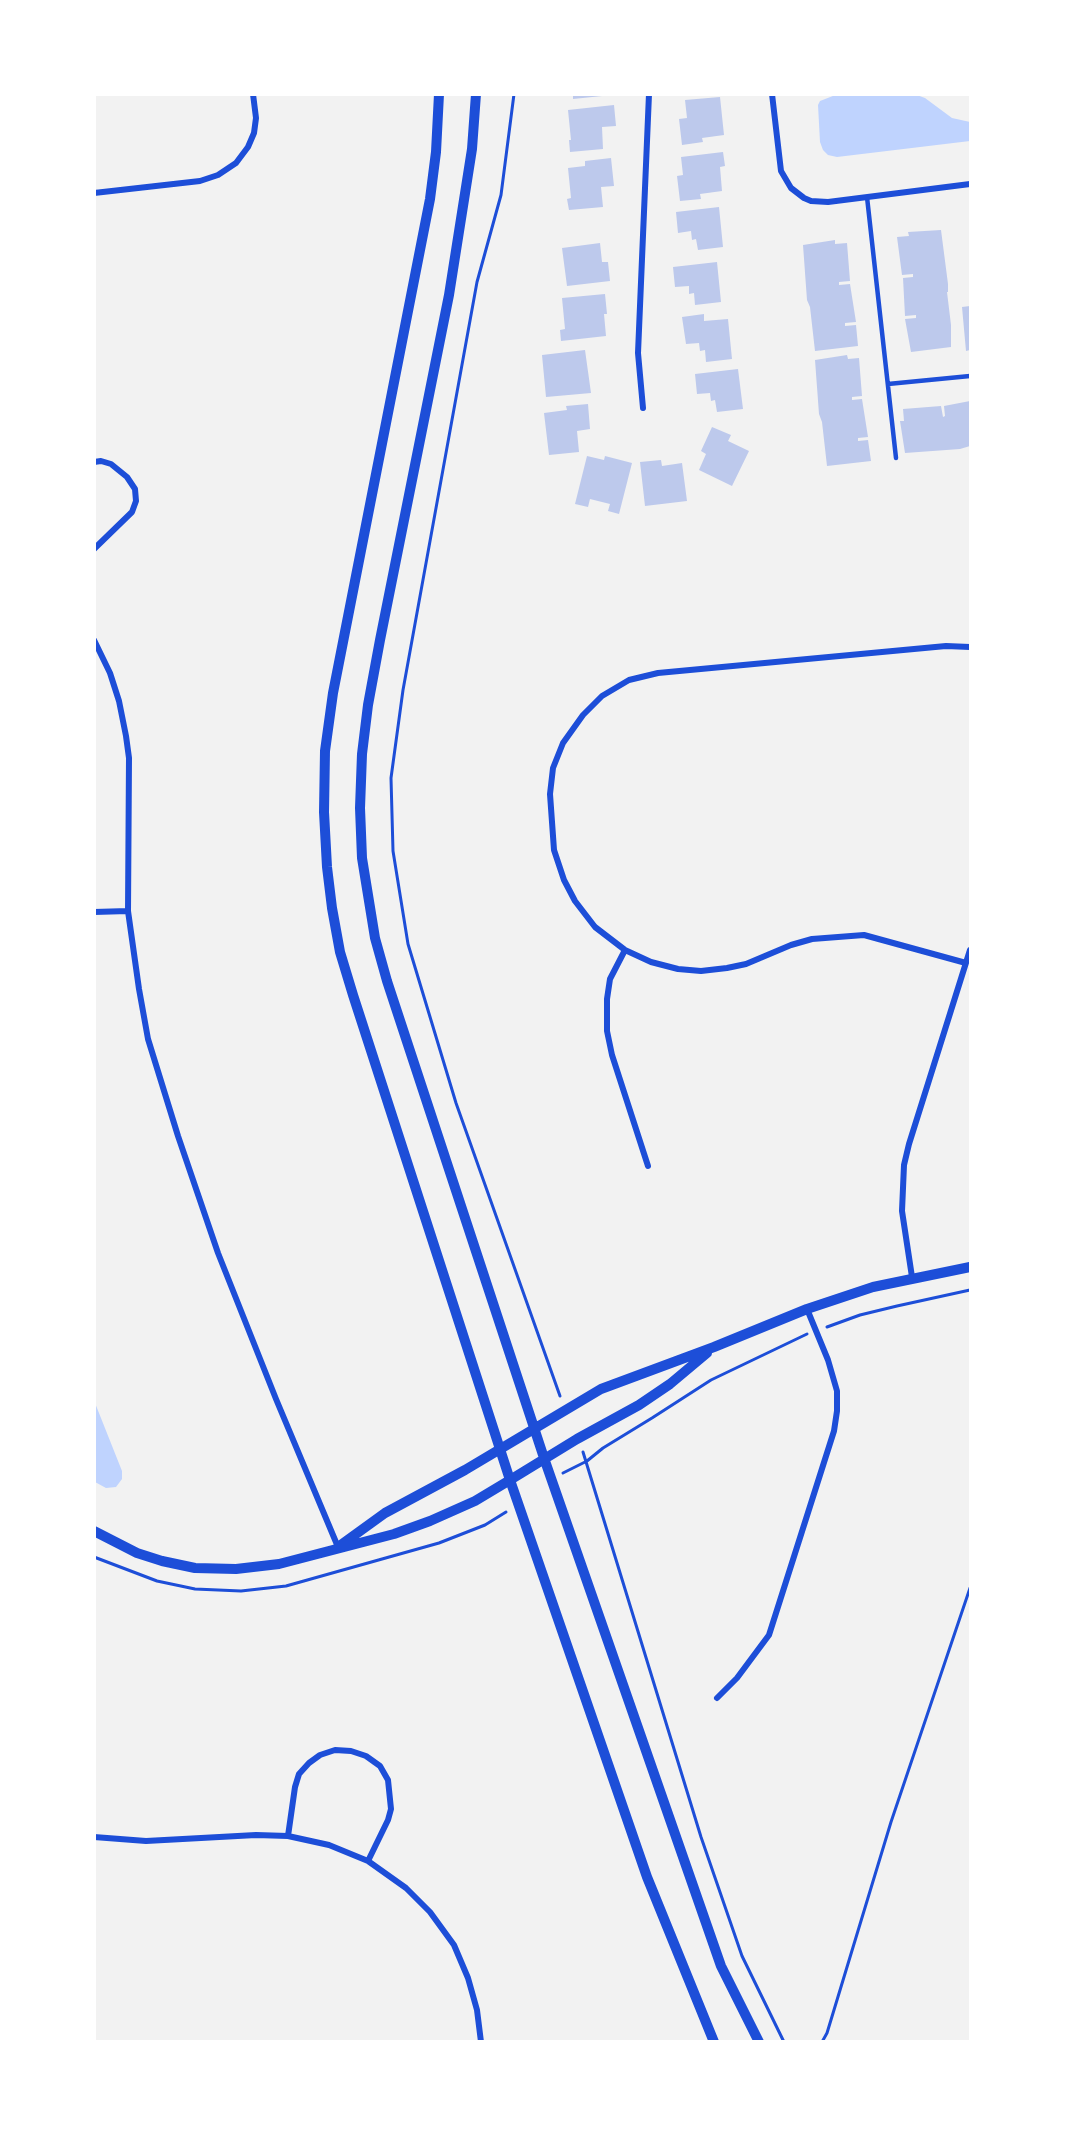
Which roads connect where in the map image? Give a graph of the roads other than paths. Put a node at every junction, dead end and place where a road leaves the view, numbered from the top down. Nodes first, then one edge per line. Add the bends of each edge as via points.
1 (253, 94) edge
2 (439, 94) edge
3 (477, 94) edge
4 (649, 94) edge
5 (772, 94) edge
6 (970, 184) edge
7 (94, 193) edge
8 (867, 197) junction
9 (970, 376) edge
10 (888, 384) junction
11 (643, 408) dead end
12 (896, 458) dead end
13 (94, 462) edge
14 (94, 549) edge
15 (94, 640) edge
16 (970, 647) edge
17 (129, 911) junction
18 (94, 912) edge
19 (625, 950) junction
20 (970, 950) edge
21 (966, 963) junction
22 (648, 1166) dead end
23 (970, 1267) edge
24 (912, 1277) junction
25 (807, 1309) junction
26 (714, 1347) junction
27 (534, 1428) junction
28 (500, 1449) junction
29 (544, 1458) junction
30 (510, 1480) junction
31 (94, 1531) edge
32 (338, 1547) junction
33 (717, 1698) dead end
34 (288, 1836) junction
35 (94, 1837) edge
36 (368, 1861) junction
37 (481, 2042) edge
38 (714, 2042) edge
39 (759, 2042) edge

1 - 7 street via 255,125 248,147 236,163 218,175 200,181
2 - 28 street via 430,200 333,693 325,752 324,812 327,867 340,952
3 - 27 street via 449,295 368,705 362,754 362,858 375,938 387,981
4 - 11 street via 638,352
5 - 8 street via 780,167 791,188 816,201
6 - 8 street
8 - 10 lane
9 - 10 lane
10 - 12 lane
13 - 14 street via 111,464 127,477 135,489 136,501 132,512
15 - 17 street via 119,701 129,758
16 - 19 street via 658,673 629,680 602,696 563,743 553,768 552,833 564,880 575,901 595,927
17 - 18 street
17 - 32 street via 148,1039 178,1136 218,1253
19 - 21 street via 651,962 701,972 746,964 812,939 864,935
19 - 22 street via 610,979 607,1031
20 - 21 street
21 - 24 street via 904,1165 902,1211
23 - 24 street
24 - 25 street
25 - 26 street
25 - 33 street via 837,1391 834,1431 769,1635
26 - 27 street via 600,1389
26 - 29 street via 639,1405
27 - 28 street
27 - 29 street
28 - 30 street
28 - 32 street via 385,1513
29 - 30 street
29 - 39 street via 721,1966
30 - 32 street via 430,1521
30 - 38 street via 647,1877
31 - 32 street via 138,1553 195,1568 279,1564
34 - 35 street via 146,1841
34 - 36 street via 329,1845
34 - 36 street via 299,1774 320,1755 335,1750 351,1751 380,1766 388,1780 391,1809
36 - 37 street via 406,1888 454,1945 477,2010

